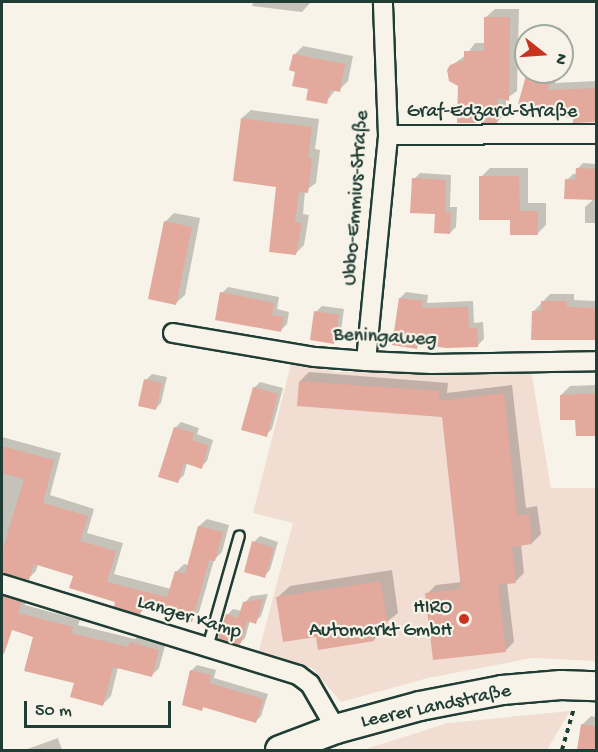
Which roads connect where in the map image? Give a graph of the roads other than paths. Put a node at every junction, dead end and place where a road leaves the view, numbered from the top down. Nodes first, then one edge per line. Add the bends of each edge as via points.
1 (383, 2) edge
2 (597, 134) edge
3 (388, 135) junction
4 (173, 333) dead end
5 (366, 361) junction
6 (597, 362) edge
7 (239, 535) dead end
8 (2, 584) edge
9 (207, 647) junction
10 (589, 686) edge
11 (336, 729) junction
12 (280, 750) edge

1 - 3 street, Ubbo-Emmius-Straße
2 - 3 street, Graf-Edzard-Straße
3 - 5 street, Ubbo-Emmius-Straße
4 - 5 street, Beningaweg via 315,357
5 - 6 street, Beningaweg
7 - 9 lane
8 - 9 street, Langer Kamp
9 - 11 street, Langer Kamp via 298,675 310,684
10 - 11 main road, Leerer Landstraße via 502,690 420,706
11 - 12 main road, Leerer Landstraße

